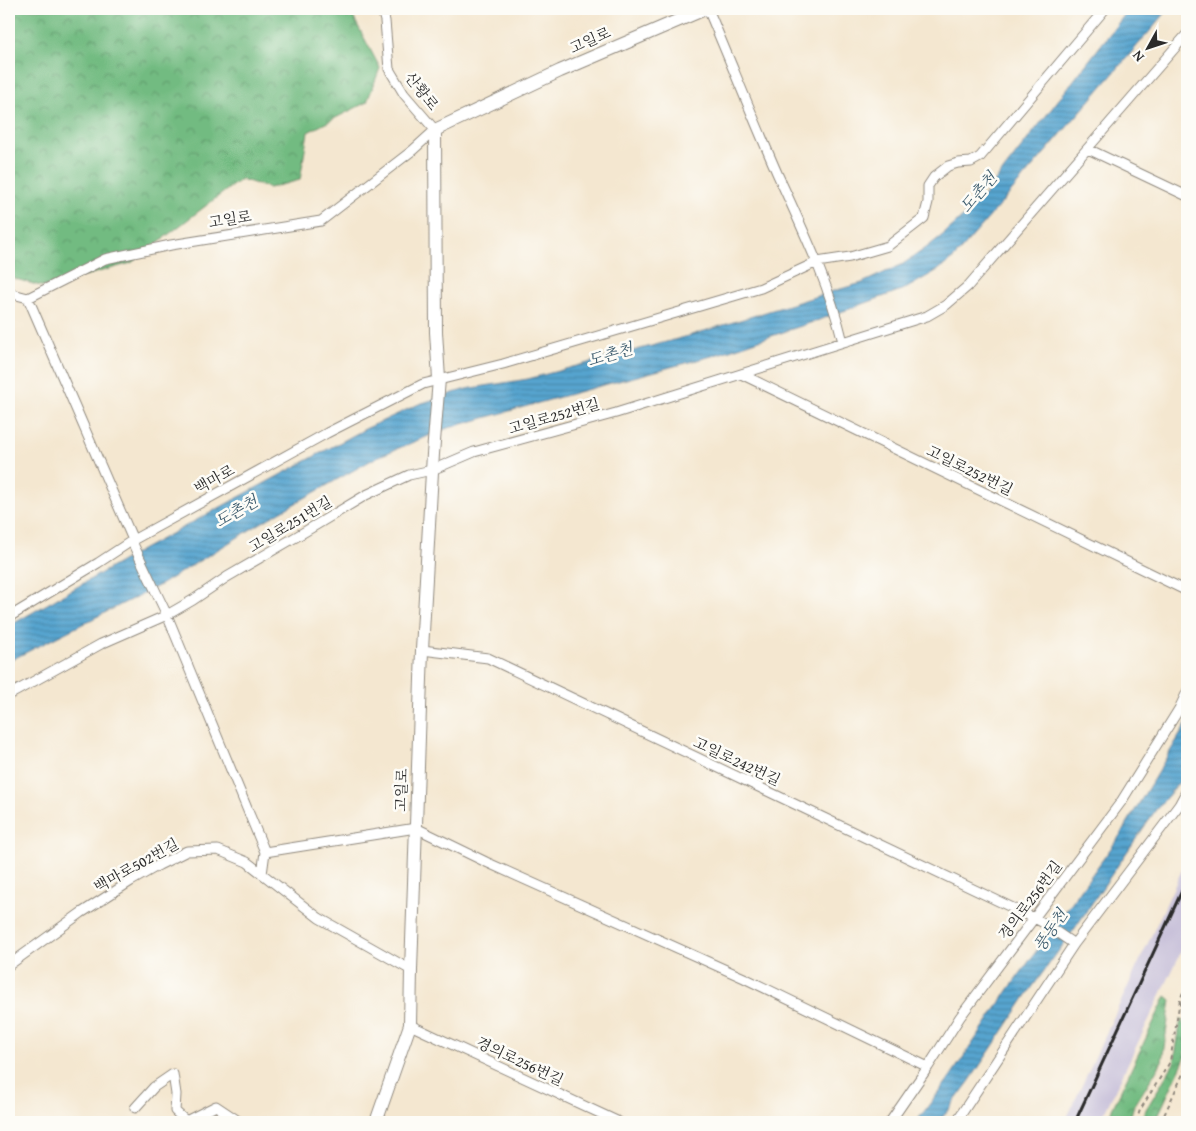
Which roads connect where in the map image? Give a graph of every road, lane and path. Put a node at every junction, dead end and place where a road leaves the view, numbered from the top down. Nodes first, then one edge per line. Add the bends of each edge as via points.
1 (382, 9) edge
2 (706, 9) edge
3 (1106, 9) edge
4 (1187, 34) edge
5 (436, 130) junction
6 (1088, 149) junction
7 (1187, 196) edge
8 (818, 266) junction
9 (9, 292) edge
10 (28, 298) junction
11 (843, 342) junction
12 (741, 374) junction
13 (438, 385) junction
14 (432, 470) junction
15 (134, 543) junction
16 (1187, 591) edge
17 (167, 615) junction
18 (9, 617) edge
19 (422, 650) junction
20 (1187, 692) edge
21 (9, 695) edge
22 (1187, 790) edge
23 (416, 828) junction
24 (265, 852) junction
25 (262, 874) junction
26 (1038, 920) junction
27 (1072, 943) junction
28 (9, 965) edge
29 (411, 970) junction
30 (1187, 982) edge
31 (1180, 1000) junction
32 (1187, 1018) edge
33 (410, 1025) junction
34 (1187, 1065) edge
35 (928, 1067) junction
36 (134, 1108) dead end
37 (240, 1122) edge
38 (376, 1122) edge
39 (619, 1122) edge
40 (890, 1122) edge
41 (956, 1122) edge
42 (1136, 1122) edge
43 (1161, 1122) edge

1 - 5 street, 산황로 via 389,69 404,94
2 - 5 street, 고일로 via 560,71
2 - 8 street
3 - 8 street, 백마로 via 980,157 948,166 934,177 928,186 924,218 888,246
4 - 6 street, 고일로252번길
5 - 10 street, 고일로 via 321,221 105,259
5 - 13 street
6 - 7 street
6 - 11 street, 고일로252번길 via 968,286 946,305 927,316
8 - 11 street
8 - 13 street, 백마로 via 761,288
9 - 10 street
10 - 15 street
11 - 12 street, 고일로252번길
12 - 14 street, 고일로252번길 via 474,452
12 - 16 street, 고일로252번길
13 - 14 street, 고일로
13 - 15 street, 백마로 via 414,388 327,432
14 - 17 street, 고일로251번길 via 409,475 366,495
14 - 19 street, 고일로
15 - 17 street
15 - 18 street, 백마로
17 - 21 street, 고일로251번길 via 101,644
17 - 24 street
19 - 23 street, 고일로
19 - 26 street, 고일로242번길 via 488,658
20 - 26 street, 경의로256번길 via 1121,802
22 - 27 street via 1179,805
23 - 24 street
23 - 29 street, 고일로
23 - 35 street via 744,978
24 - 25 street
25 - 28 street, 백마로502번길 via 247,862 218,850 187,851 80,913
25 - 29 street, 백마로502번길 via 319,918
26 - 27 street, 고일로242번길
26 - 35 street, 경의로256번길 via 960,1017
27 - 41 street
29 - 33 street, 고일로
30 - 31 path
31 - 32 path
31 - 42 path via 1170,1062
33 - 38 street, 고일로
33 - 39 street, 경의로256번길
34 - 43 path
35 - 40 street, 경의로256번길
36 - 37 street via 154,1087 173,1074 175,1111 186,1121 216,1106

